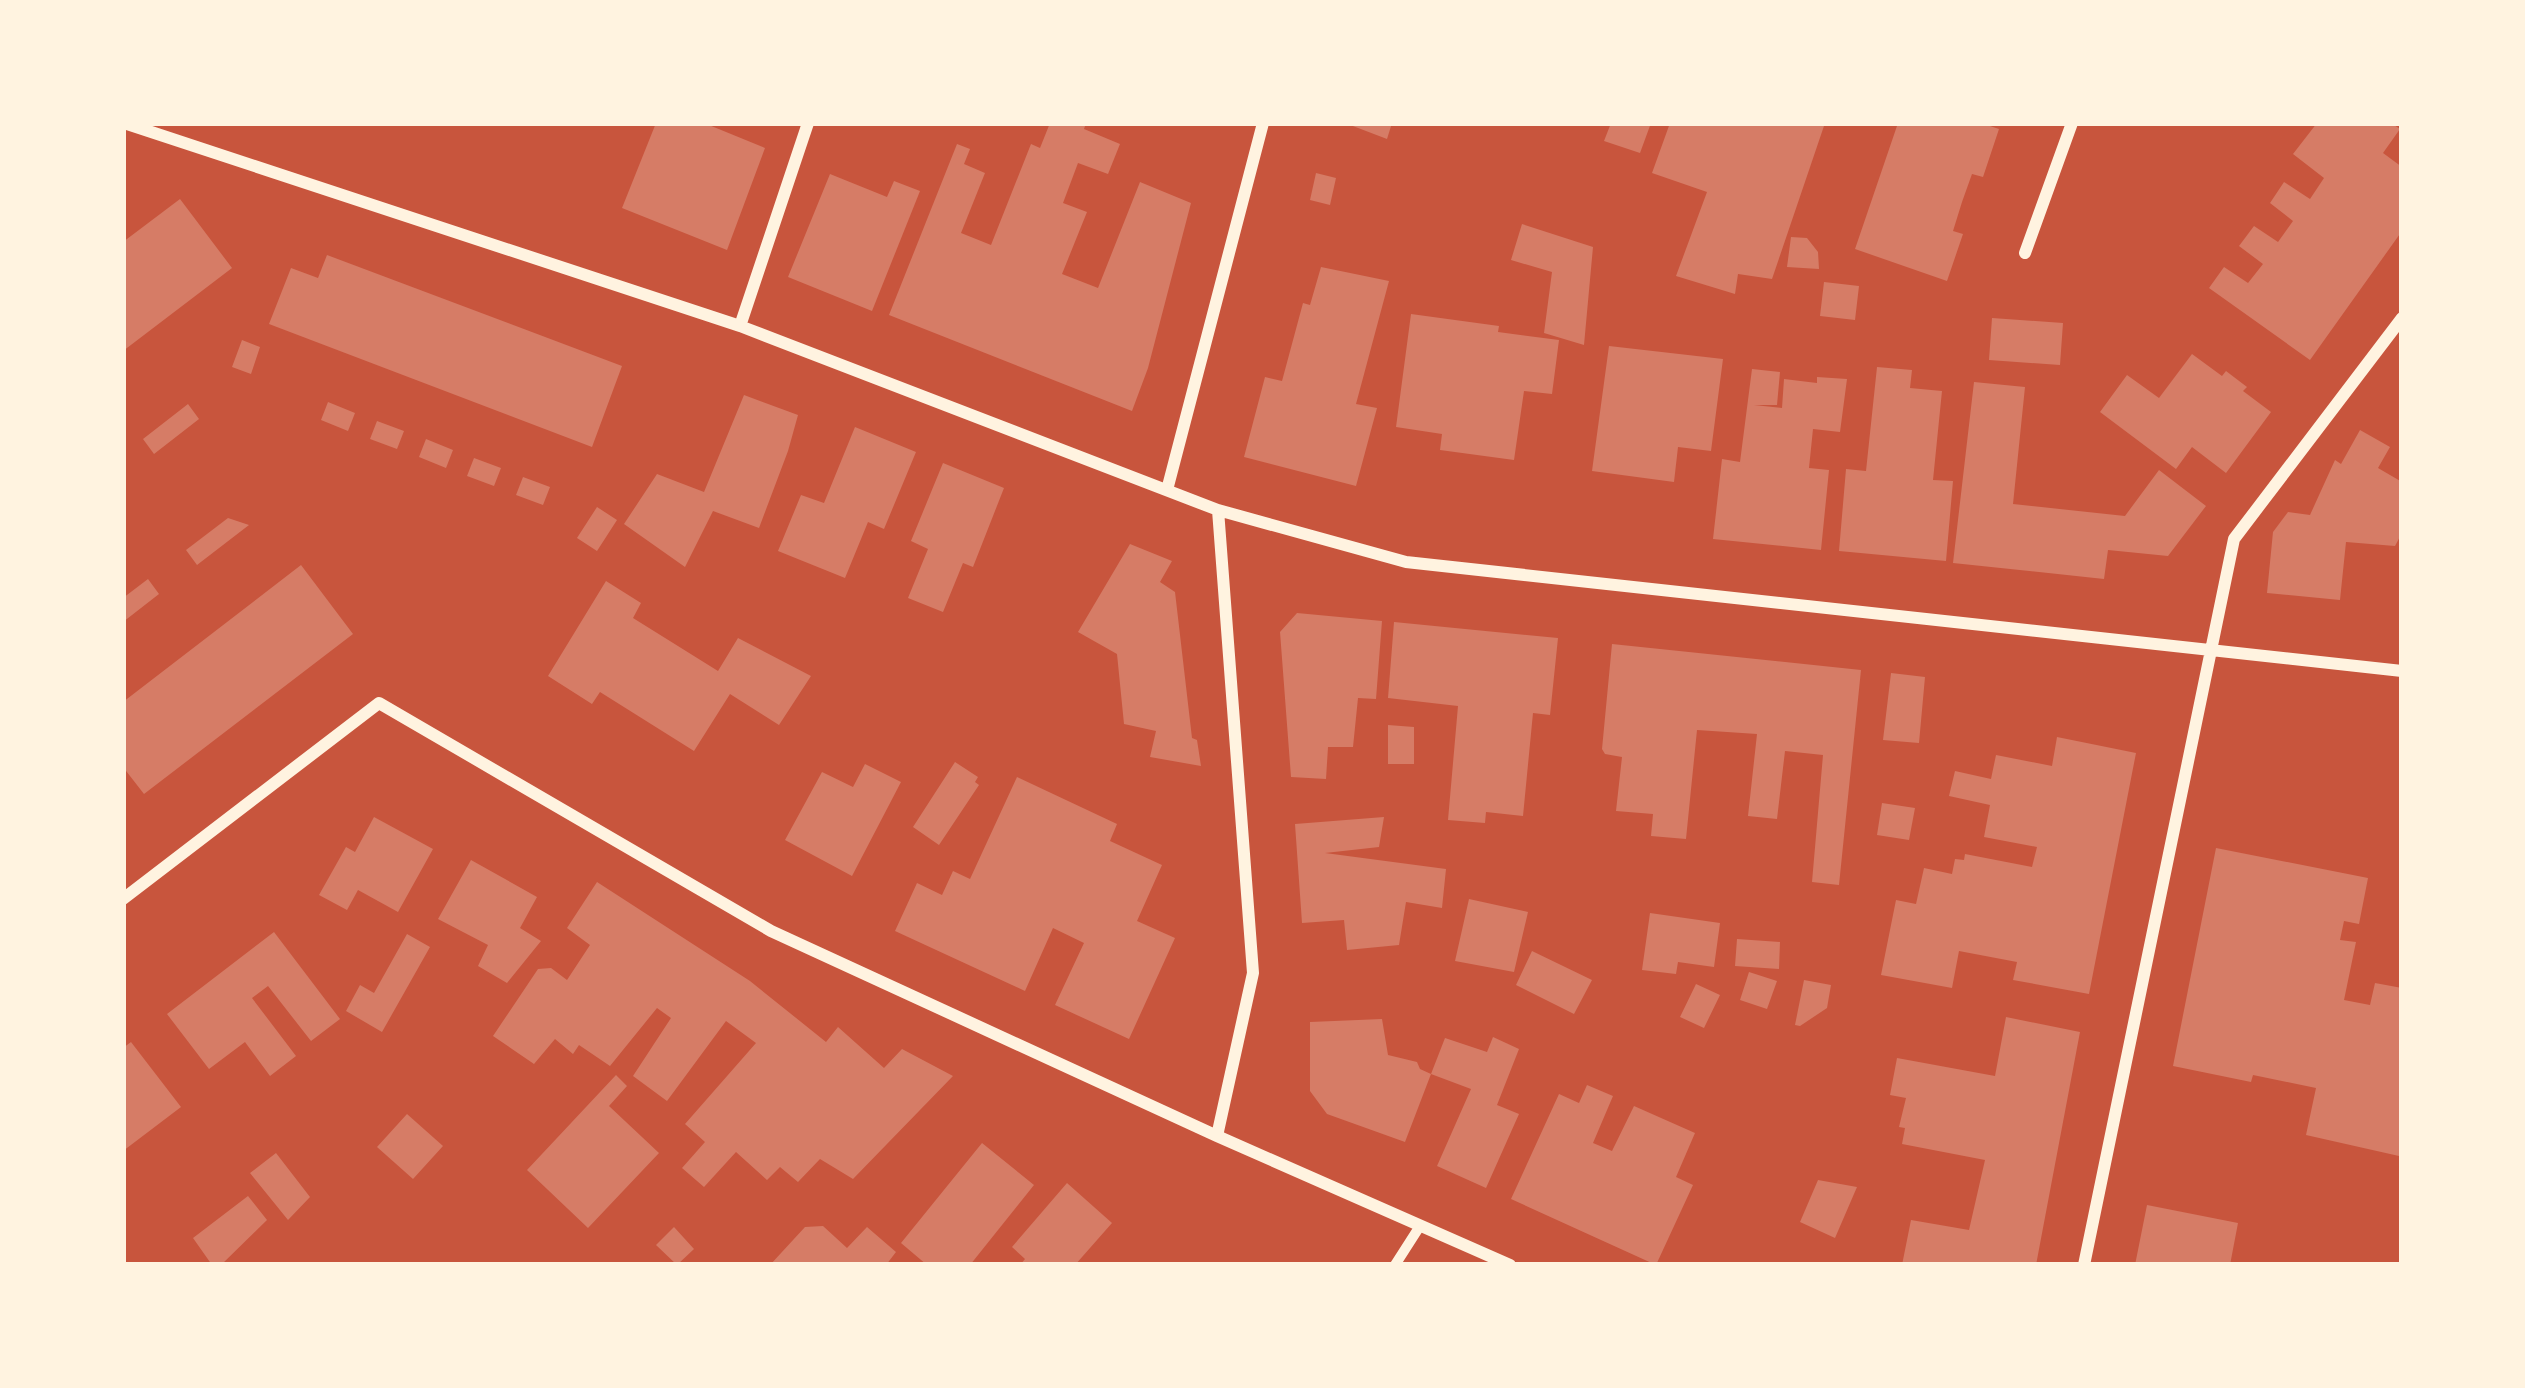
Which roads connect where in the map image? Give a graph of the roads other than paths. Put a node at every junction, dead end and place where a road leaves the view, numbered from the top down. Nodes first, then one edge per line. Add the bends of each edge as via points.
1 (124, 123) edge
2 (808, 123) edge
3 (1263, 123) edge
4 (2072, 123) edge
5 (2025, 253) dead end
6 (2402, 318) edge
7 (740, 326) junction
8 (1167, 490) junction
9 (1218, 509) junction
10 (2210, 650) junction
11 (2402, 670) edge
12 (123, 898) edge
13 (1217, 1136) junction
14 (1420, 1226) junction
15 (1395, 1265) edge
16 (1510, 1265) edge
17 (2084, 1265) edge

1 - 7 street
2 - 7 street
3 - 8 street
4 - 5 street
6 - 10 street via 2234,539
7 - 8 street
8 - 9 street
9 - 10 street via 1406,562
9 - 13 street via 1253,973
10 - 11 street
10 - 17 street
12 - 13 street via 379,704 771,931
13 - 14 street
14 - 15 street
14 - 16 street

